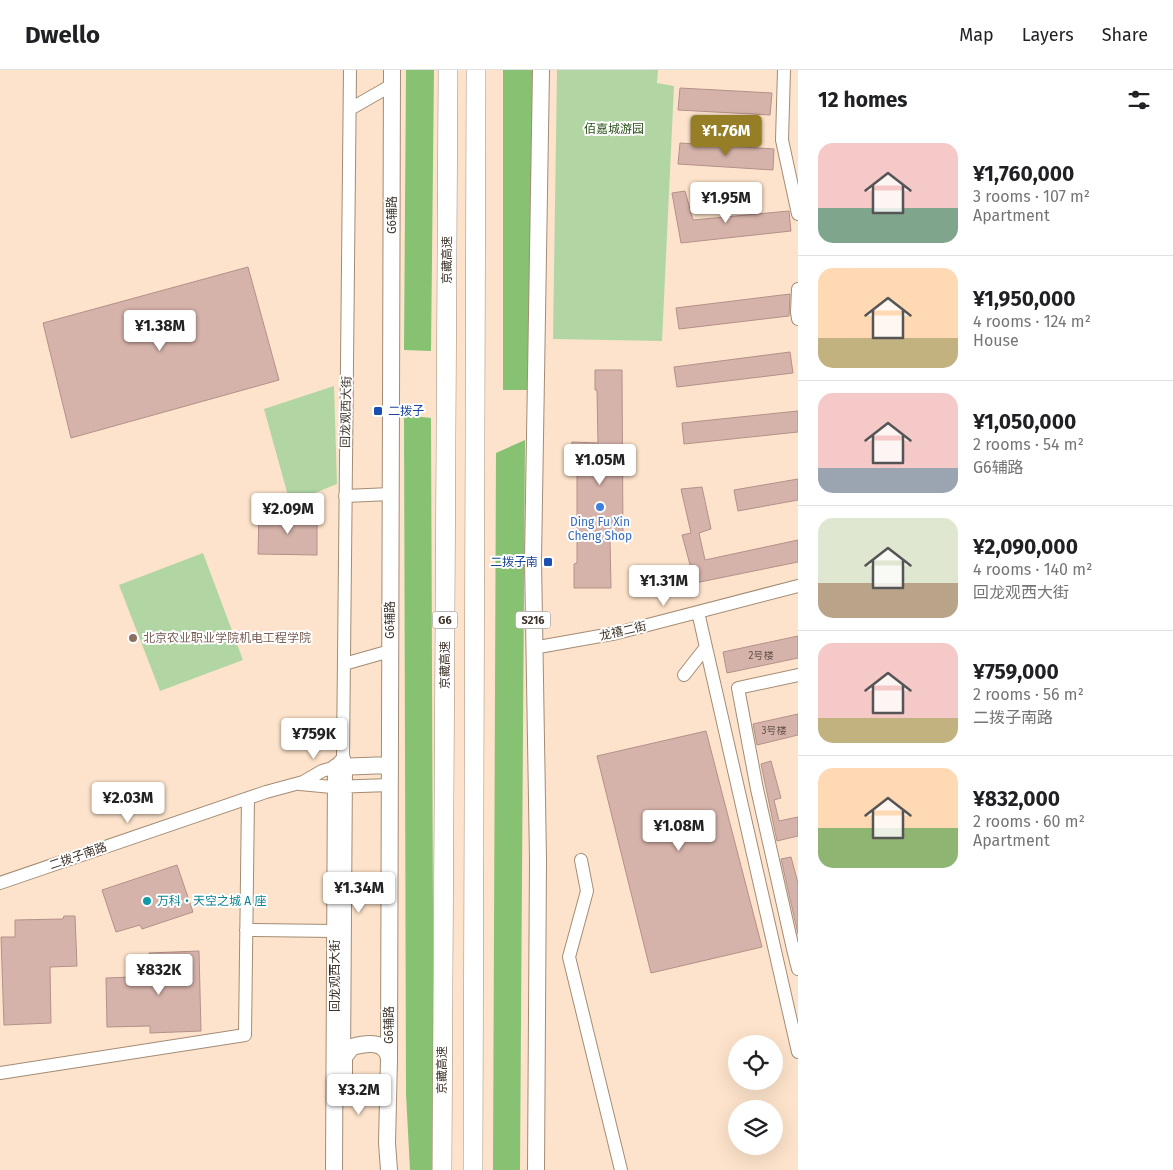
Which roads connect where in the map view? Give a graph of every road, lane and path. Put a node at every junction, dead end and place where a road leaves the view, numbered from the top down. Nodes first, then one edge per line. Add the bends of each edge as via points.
1 (350, 70) edge
2 (448, 70) edge
3 (476, 70) edge
4 (541, 70) edge
5 (784, 70) edge
6 (392, 78) edge
7 (350, 109) junction
8 (798, 214) edge
9 (798, 289) edge
10 (798, 319) edge
11 (391, 494) junction
12 (345, 496) junction
13 (798, 586) edge
14 (698, 612) junction
15 (706, 647) junction
16 (533, 648) junction
17 (390, 651) junction
18 (344, 664) junction
19 (684, 675) dead end
20 (798, 675) edge
21 (342, 763) junction
22 (390, 765) junction
23 (298, 784) junction
24 (390, 785) junction
25 (341, 786) junction
26 (248, 798) junction
27 (582, 860) dead end
28 (0, 883) edge
29 (246, 930) junction
30 (335, 931) junction
31 (795, 949) edge
32 (798, 969) edge
33 (798, 1052) edge
34 (389, 1060) junction
35 (344, 1061) junction
36 (0, 1073) edge
37 (334, 1170) edge
38 (343, 1170) edge
39 (390, 1170) edge
40 (442, 1170) edge
41 (473, 1170) edge
42 (536, 1170) edge
43 (622, 1170) edge

1 - 7 street, 回龙观西大街
2 - 40 highway, 京藏高速 / G6
3 - 41 highway, G6
4 - 16 main road, S216
5 - 8 street via 782,140
6 - 7 street
6 - 11 main road, G6辅路
7 - 12 street, 回龙观西大街
9 - 10 street
11 - 12 street
11 - 17 main road, G6辅路
12 - 18 street, 回龙观西大街
13 - 14 street, 龙禧二街
14 - 15 street
14 - 16 street, 龙禧二街 via 617,633
15 - 19 street
15 - 33 street
16 - 42 main road, S216 via 538,860
17 - 18 street
17 - 22 main road, G6辅路
18 - 21 street, 回龙观西大街
20 - 31 street via 738,688 757,790
21 - 22 main road, 二拨子南路
21 - 23 street, 二拨子南路
21 - 25 main road, 回龙观西大街
22 - 24 main road, G6辅路
23 - 25 street, 二拨子南路
23 - 26 street, 二拨子南路
24 - 25 street, 二拨子南路
24 - 34 main road, G6辅路
25 - 30 main road, 回龙观西大街
25 - 35 street, 回龙观西大街
26 - 28 street, 二拨子南路
26 - 29 street
27 - 43 street via 587,891 569,957
29 - 30 street
29 - 36 street via 245,1035
30 - 37 main road, 回龙观西大街
31 - 32 street
34 - 35 main road via 384,1048 370,1044 352,1047
34 - 39 main road, G6辅路 via 387,1143
35 - 38 main road, 回龙观西大街

